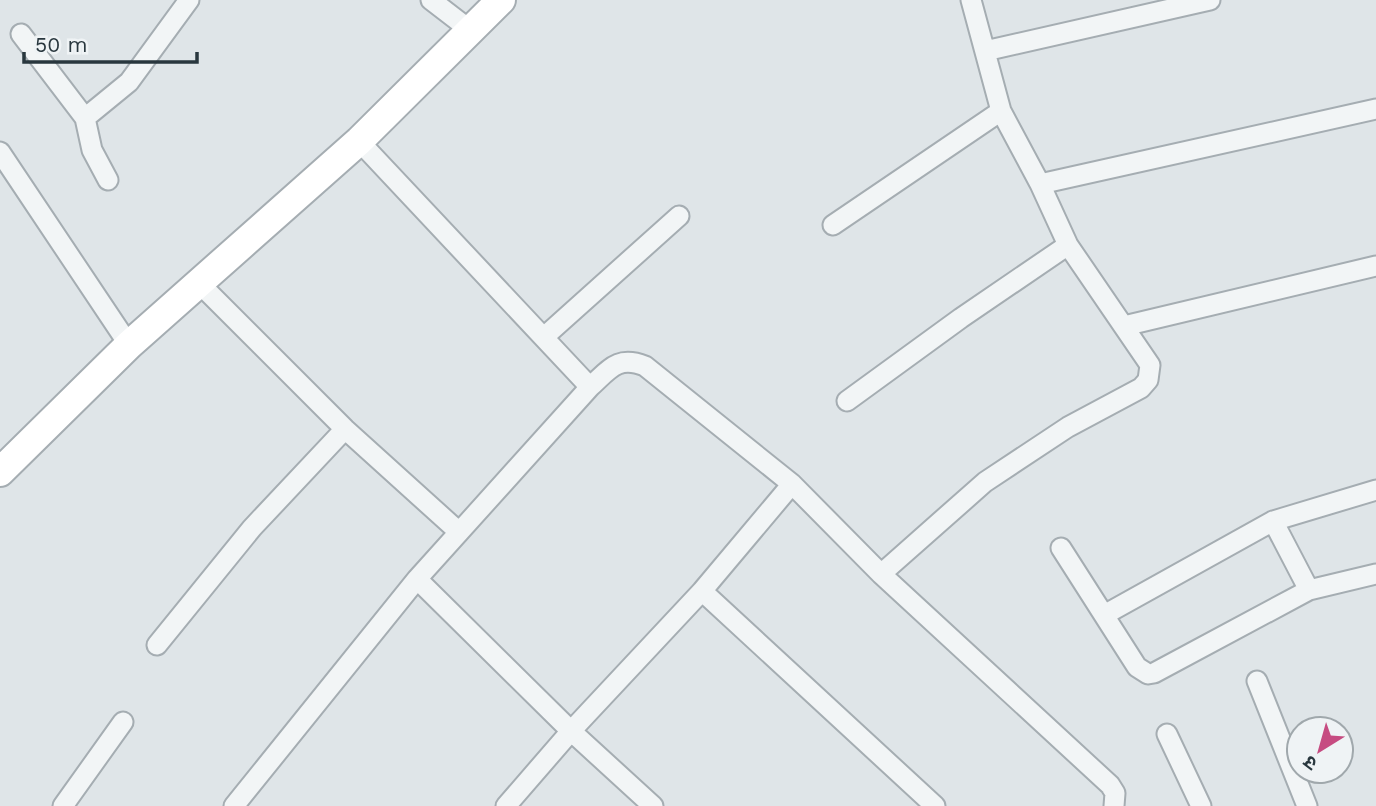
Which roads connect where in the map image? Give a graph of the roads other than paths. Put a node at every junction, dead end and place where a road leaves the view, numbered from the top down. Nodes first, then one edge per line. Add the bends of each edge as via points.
1 (189, 0) edge
2 (431, 0) edge
3 (501, 0) edge
4 (971, 0) edge
5 (1210, 0) edge
6 (470, 30) junction
7 (21, 34) dead end
8 (985, 51) junction
9 (1376, 109) edge
10 (1001, 111) junction
11 (85, 118) junction
12 (359, 141) junction
13 (4, 165) edge
14 (108, 180) dead end
15 (1040, 184) junction
16 (679, 216) dead end
17 (833, 225) dead end
18 (1068, 245) junction
19 (1376, 266) edge
20 (199, 283) junction
21 (1124, 326) junction
22 (544, 337) junction
23 (129, 345) junction
24 (590, 387) junction
25 (847, 401) dead end
26 (345, 429) junction
27 (0, 472) edge
28 (792, 484) junction
29 (1376, 490) edge
30 (1273, 521) junction
31 (459, 532) junction
32 (1061, 548) dead end
33 (881, 573) junction
34 (1376, 574) edge
35 (417, 579) junction
36 (1309, 590) junction
37 (702, 591) junction
38 (1104, 615) junction
39 (157, 645) dead end
40 (1258, 681) dead end
41 (123, 722) dead end
42 (571, 732) junction
43 (1167, 734) dead end
44 (63, 806) edge
45 (234, 806) edge
46 (506, 806) edge
47 (653, 806) edge
48 (935, 806) edge
49 (1114, 806) edge
50 (1200, 806) edge
51 (1307, 806) edge

1 - 11 street via 130,82
2 - 6 street
3 - 6 street
4 - 8 street
5 - 8 street
6 - 12 street
7 - 11 street
8 - 10 street
9 - 15 street
10 - 15 street
10 - 17 street
11 - 14 street via 92,150
12 - 20 street
12 - 22 street
13 - 23 street
15 - 18 street
16 - 22 street
18 - 21 street
18 - 25 street
19 - 21 street
20 - 23 street
20 - 26 street
21 - 33 street via 1150,365 1141,388 985,482
22 - 24 street
23 - 27 street
24 - 28 street via 616,364 624,361 645,366
24 - 31 street
26 - 31 street
26 - 39 street via 252,528
28 - 33 street
28 - 37 street
29 - 30 street
30 - 36 street
30 - 38 street
31 - 35 street
32 - 38 street
33 - 49 street via 1110,785
34 - 36 street
35 - 42 street
35 - 45 street
36 - 38 street via 1148,674 1137,667
37 - 42 street
37 - 48 street
40 - 51 street
41 - 44 street
42 - 46 street
42 - 47 street
43 - 50 street

